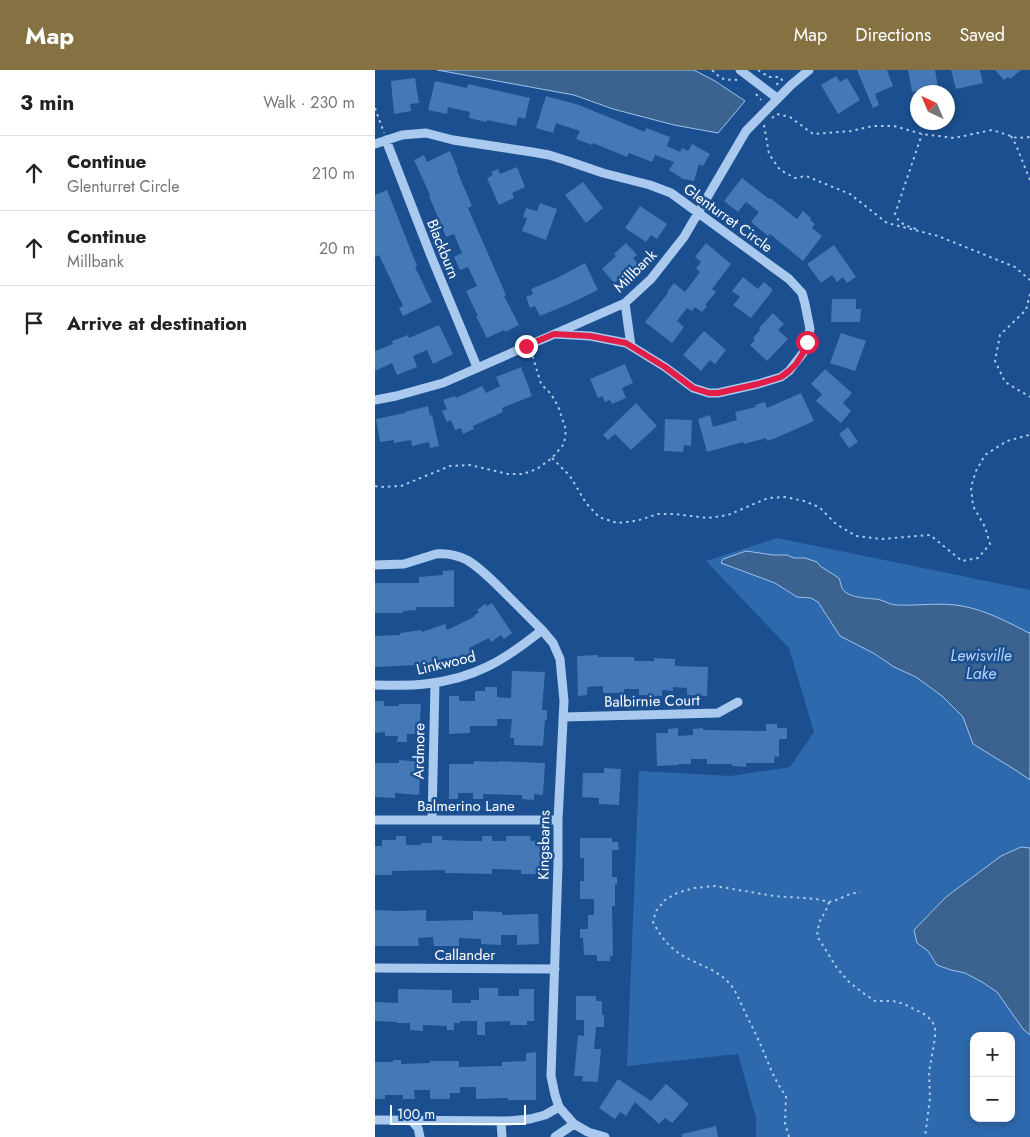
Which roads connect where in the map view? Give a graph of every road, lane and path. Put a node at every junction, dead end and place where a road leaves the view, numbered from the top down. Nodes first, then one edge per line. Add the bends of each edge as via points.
1 (712, 70) edge
2 (740, 70) edge
3 (758, 70) edge
4 (809, 70) edge
5 (743, 82) dead end
6 (776, 85) dead end
7 (751, 89) dead end
8 (777, 98) junction
9 (761, 100) dead end
10 (375, 108) edge
11 (771, 119) dead end
12 (764, 125) dead end
13 (922, 134) junction
14 (1011, 136) junction
15 (1030, 137) edge
16 (386, 140) junction
17 (375, 144) edge
18 (1030, 180) edge
19 (699, 213) junction
20 (925, 233) junction
21 (1030, 280) edge
22 (1030, 294) edge
23 (625, 303) junction
24 (554, 334) junction
25 (529, 344) junction
26 (631, 346) junction
27 (477, 367) junction
28 (1030, 397) edge
29 (375, 400) edge
30 (1030, 433) edge
31 (552, 458) junction
32 (375, 486) edge
33 (375, 565) edge
34 (542, 630) junction
35 (435, 683) junction
36 (375, 685) edge
37 (738, 702) dead end
38 (563, 717) junction
39 (375, 820) edge
40 (432, 820) junction
41 (558, 820) junction
42 (860, 892) dead end
43 (829, 902) junction
44 (375, 968) edge
45 (555, 969) junction
46 (559, 1107) junction
47 (375, 1120) edge
48 (411, 1120) junction
49 (501, 1121) junction
50 (574, 1124) junction
51 (420, 1137) edge
52 (502, 1137) edge
53 (555, 1137) edge
54 (605, 1137) edge
55 (789, 1137) edge
56 (925, 1137) edge

1 - 5 path via 726,80
2 - 8 street
3 - 6 path via 769,77 780,78 782,80
4 - 8 street, Millbank
7 - 9 path
8 - 19 street, Millbank via 746,131
10 - 16 path
11 - 13 path via 777,114 790,117 813,134 894,126
12 - 20 path via 769,154 779,170 795,178 806,176 850,194 887,223
13 - 14 path via 954,138 992,130
13 - 20 path via 895,214 902,224
14 - 15 path
14 - 18 path
16 - 17 street, Glenturret Circle
16 - 19 street, Glenturret Circle via 426,133 532,152 671,193
16 - 27 street, Blackburn
19 - 23 street, Millbank via 651,279
19 - 26 street, Glenturret Circle via 789,280 802,294 810,329 803,353 781,377 709,393 693,388
20 - 21 path via 1015,267
22 - 28 path via 1026,310 1001,335 995,361 1005,382
23 - 24 street, Millbank
23 - 26 street
24 - 25 street, Millbank
24 - 26 street, Glenturret Circle via 590,336
25 - 27 street, Millbank
25 - 31 path via 541,384 558,406 566,430 564,444
27 - 29 street, Millbank via 443,383
30 - 31 path via 985,455 976,471 971,487 973,506 985,527 989,544 978,558 962,560 930,535 881,539 855,536 819,507 785,497 768,498 728,515 708,518 658,514 617,523 599,518 570,476
31 - 32 path via 523,474 470,465 450,466 401,486
33 - 34 street, Kingsbarns via 404,564 441,554 456,556 485,574
34 - 35 street, Linkwood via 510,655 485,669
34 - 38 street, Kingsbarns via 561,659
35 - 36 street, Linkwood
35 - 40 street, Ardmore
37 - 38 street, Balbirnie Court via 718,713
38 - 41 street, Kingsbarns
39 - 40 street, Balmerino Lane
40 - 41 street, Balmerino Lane
41 - 45 street, Kingsbarns
42 - 43 path
43 - 55 path via 715,886 694,888 665,900 656,911 653,922 669,946 719,973 735,992 786,1096 785,1123
43 - 56 path via 817,936 837,968 849,982 875,1001 904,1004 926,1016 935,1028
44 - 45 street, Callander
45 - 46 street, Kingsbarns via 551,1076
46 - 49 street via 530,1119
46 - 50 street, Kingsbarns
47 - 48 street
48 - 49 street
48 - 51 street
49 - 52 street
50 - 53 street
50 - 54 street, Kingsbarns

